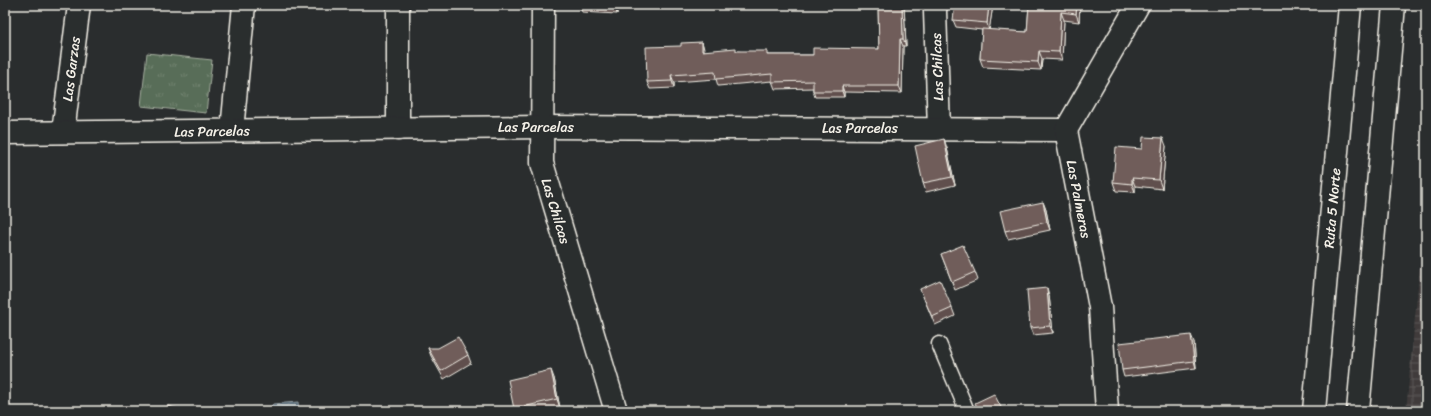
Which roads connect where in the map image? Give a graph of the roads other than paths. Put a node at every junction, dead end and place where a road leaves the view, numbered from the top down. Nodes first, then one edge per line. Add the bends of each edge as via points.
1 (79, 5) edge
2 (244, 5) edge
3 (398, 5) edge
4 (543, 5) edge
5 (936, 5) edge
6 (1138, 5) edge
7 (1350, 5) edge
8 (1394, 5) edge
9 (542, 127) junction
10 (398, 129) junction
11 (939, 129) junction
12 (232, 130) junction
13 (1066, 130) junction
14 (63, 132) junction
15 (5, 133) edge
16 (939, 344) dead end
17 (616, 411) edge
18 (967, 411) edge
19 (1108, 411) edge
20 (1314, 411) edge
21 (1358, 411) edge

1 - 14 main road, Las Garzas
2 - 12 main road
3 - 10 main road
4 - 9 main road, Las Chilcas
5 - 11 main road, Las Chilcas
6 - 13 main road
7 - 20 main road, Ruta 5 Norte
8 - 21 main road
9 - 10 main road, Las Parcelas
9 - 11 main road, Las Parcelas
9 - 17 main road, Las Chilcas via 542,163
10 - 12 main road, Las Parcelas
11 - 13 main road, Las Parcelas
12 - 14 main road, Las Parcelas
13 - 19 main road, Las Palmeras via 1100,307
14 - 15 main road, Las Parcelas
16 - 18 lane

